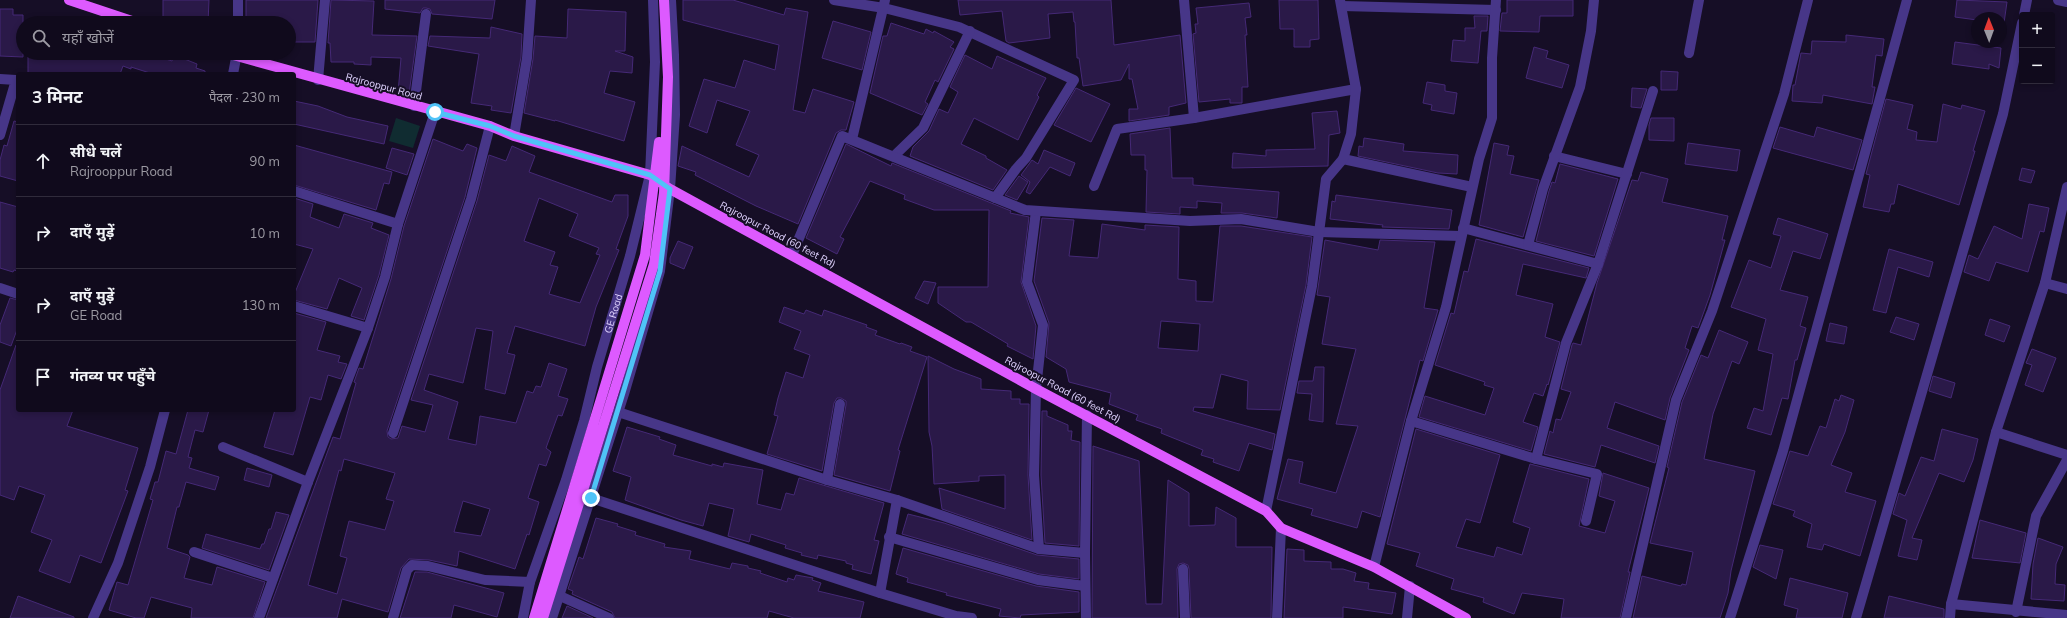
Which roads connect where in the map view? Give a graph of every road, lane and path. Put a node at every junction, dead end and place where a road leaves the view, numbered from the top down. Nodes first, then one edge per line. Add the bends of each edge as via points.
1 (69, 0) edge
2 (238, 0) edge
3 (325, 0) edge
4 (531, 0) edge
5 (653, 0) edge
6 (658, 0) edge
7 (664, 0) edge
8 (671, 0) edge
9 (834, 0) edge
10 (1184, 0) edge
11 (1594, 0) edge
12 (1699, 0) edge
13 (1808, 0) edge
14 (1907, 0) edge
15 (2027, 0) edge
16 (2058, 0) edge
17 (2067, 2) edge
18 (1341, 3) edge
19 (885, 4) edge
20 (1496, 5) edge
21 (2025, 12) edge
22 (426, 14) dead end
23 (117, 16) edge
24 (238, 16) edge
25 (970, 31) junction
26 (2019, 37) edge
27 (1689, 53) dead end
28 (236, 60) edge
29 (253, 60) edge
30 (233, 72) edge
31 (292, 72) edge
32 (296, 73) edge
33 (0, 79) edge
34 (318, 80) junction
35 (1356, 89) junction
36 (1653, 91) dead end
37 (414, 106) junction
38 (435, 112) junction
39 (1194, 118) junction
40 (490, 126) junction
41 (0, 135) edge
42 (514, 136) junction
43 (852, 139) junction
44 (894, 156) junction
45 (1554, 156) junction
46 (1343, 159) junction
47 (1627, 174) junction
48 (650, 175) junction
49 (1094, 186) dead end
50 (1472, 187) junction
51 (2067, 187) edge
52 (670, 189) junction
53 (296, 192) edge
54 (995, 198) junction
55 (1036, 210) junction
56 (398, 224) junction
57 (1319, 232) junction
58 (1462, 232) junction
59 (1528, 245) junction
60 (792, 254) junction
61 (1598, 264) junction
62 (2045, 283) junction
63 (0, 288) edge
64 (2067, 289) edge
65 (16, 293) edge
66 (296, 307) edge
67 (368, 328) junction
68 (623, 348) junction
69 (1036, 389) junction
70 (840, 404) dead end
71 (164, 412) edge
72 (618, 412) junction
73 (1087, 416) junction
74 (1411, 421) junction
75 (1996, 432) junction
76 (393, 433) dead end
77 (223, 447) dead end
78 (2067, 455) edge
79 (1536, 459) junction
80 (2067, 460) edge
81 (826, 480) junction
82 (308, 482) junction
83 (591, 498) junction
84 (897, 500) junction
85 (1266, 511) junction
86 (1586, 521) dead end
87 (1281, 528) junction
88 (889, 536) junction
89 (1039, 549) junction
90 (194, 552) dead end
91 (1085, 554) junction
92 (1374, 567) junction
93 (1183, 569) dead end
94 (273, 578) junction
95 (530, 582) junction
96 (1086, 586) junction
97 (1410, 586) junction
98 (880, 593) junction
99 (560, 596) junction
100 (1951, 604) junction
101 (2016, 612) junction
102 (2067, 615) edge
103 (96, 617) edge
104 (956, 617) edge
105 (259, 618) edge
106 (393, 618) edge
107 (523, 618) edge
108 (534, 618) edge
109 (543, 618) edge
110 (552, 618) edge
111 (609, 618) edge
112 (972, 618) edge
113 (1086, 618) edge
114 (1185, 618) edge
115 (1277, 618) edge
116 (1407, 618) edge
117 (1466, 618) edge
118 (1626, 618) edge
119 (1730, 618) edge
120 (1856, 618) edge
121 (1950, 618) edge

1 - 23 main road
2 - 24 street
3 - 34 street
4 - 42 street via 527,58
5 - 48 street, GE Road via 655,62
6 - 68 main road via 662,78 654,189 645,255
7 - 68 main road via 668,77 664,193 654,264
8 - 52 street via 675,115
9 - 19 street
10 - 39 street
11 - 45 street via 1580,87
12 - 27 street
13 - 118 street via 1784,94 1712,311 1676,400
14 - 119 street via 1785,444
15 - 21 street
16 - 17 street
18 - 20 street
18 - 35 street
19 - 25 street
19 - 43 street
20 - 50 street via 1492,58 1492,118
22 - 37 street
25 - 44 street via 923,128
25 - 54 street via 1074,80 1026,158
26 - 120 street via 2003,114
28 - 30 street
29 - 31 main road, Rajrooppur Road
32 - 34 main road, Rajrooppur Road
33 - 41 street via 16,80
34 - 37 main road, Rajrooppur Road
35 - 39 street
35 - 46 street via 1351,134
36 - 47 street
37 - 38 main road, Rajrooppur Road
38 - 40 main road, Rajrooppur Road
38 - 56 street
39 - 49 street via 1116,129
40 - 42 main road, Rajrooppur Road
40 - 76 street via 471,199
42 - 48 main road, Rajrooppur Road
43 - 44 street
43 - 60 street via 842,136
44 - 54 street
45 - 47 street
45 - 59 street
46 - 50 street
46 - 57 street via 1326,179
47 - 61 street
48 - 52 main road, Rajroopur Road (60 feet Rd)
48 - 95 street, GE Road via 584,421
50 - 58 street
51 - 62 street
52 - 60 main road, Rajroopur Road (60 feet Rd)
52 - 72 street via 660,271
53 - 56 street
54 - 55 street via 1025,210
55 - 57 street via 1190,221 1241,219
55 - 69 street via 1027,282 1043,325
56 - 67 street
57 - 58 street
57 - 85 street via 1312,286
58 - 59 street
58 - 74 street via 1446,307
59 - 61 street
60 - 69 main road, Rajroopur Road (60 feet Rd)
61 - 79 street via 1566,343
62 - 64 street
62 - 75 street
63 - 65 street
66 - 67 street
67 - 82 street
68 - 108 main road
68 - 109 main road
69 - 73 main road, Rajroopur Road (60 feet Rd)
69 - 89 street via 1034,476
70 - 81 street
71 - 103 street via 150,467 118,563
72 - 81 street
72 - 83 street
73 - 85 main road, Rajroopur Road (60 feet Rd)
73 - 91 street
74 - 79 street
74 - 92 street
75 - 78 street
75 - 100 street
77 - 82 street
79 - 86 street via 1597,474
80 - 101 street via 2036,516
81 - 84 street
82 - 94 street
83 - 98 street
83 - 99 street
84 - 88 street
84 - 89 street
85 - 87 main road, Rajroopur Road (60 feet Rd)
87 - 92 main road, Rajroopur Road (60 feet Rd)
87 - 115 street
88 - 96 street via 1038,580
88 - 98 street
89 - 91 street
90 - 94 street
91 - 96 street
92 - 97 main road, Rajroopur Road (60 feet Rd)
93 - 114 street
94 - 105 street
95 - 106 street via 485,580 428,566 412,565 407,570
95 - 107 street, GE Road
96 - 113 street
97 - 116 street
97 - 117 main road, Rajroopur Road (60 feet Rd)
98 - 104 street
99 - 110 street
99 - 111 street
100 - 101 street
100 - 121 street
101 - 102 street
104 - 112 street

